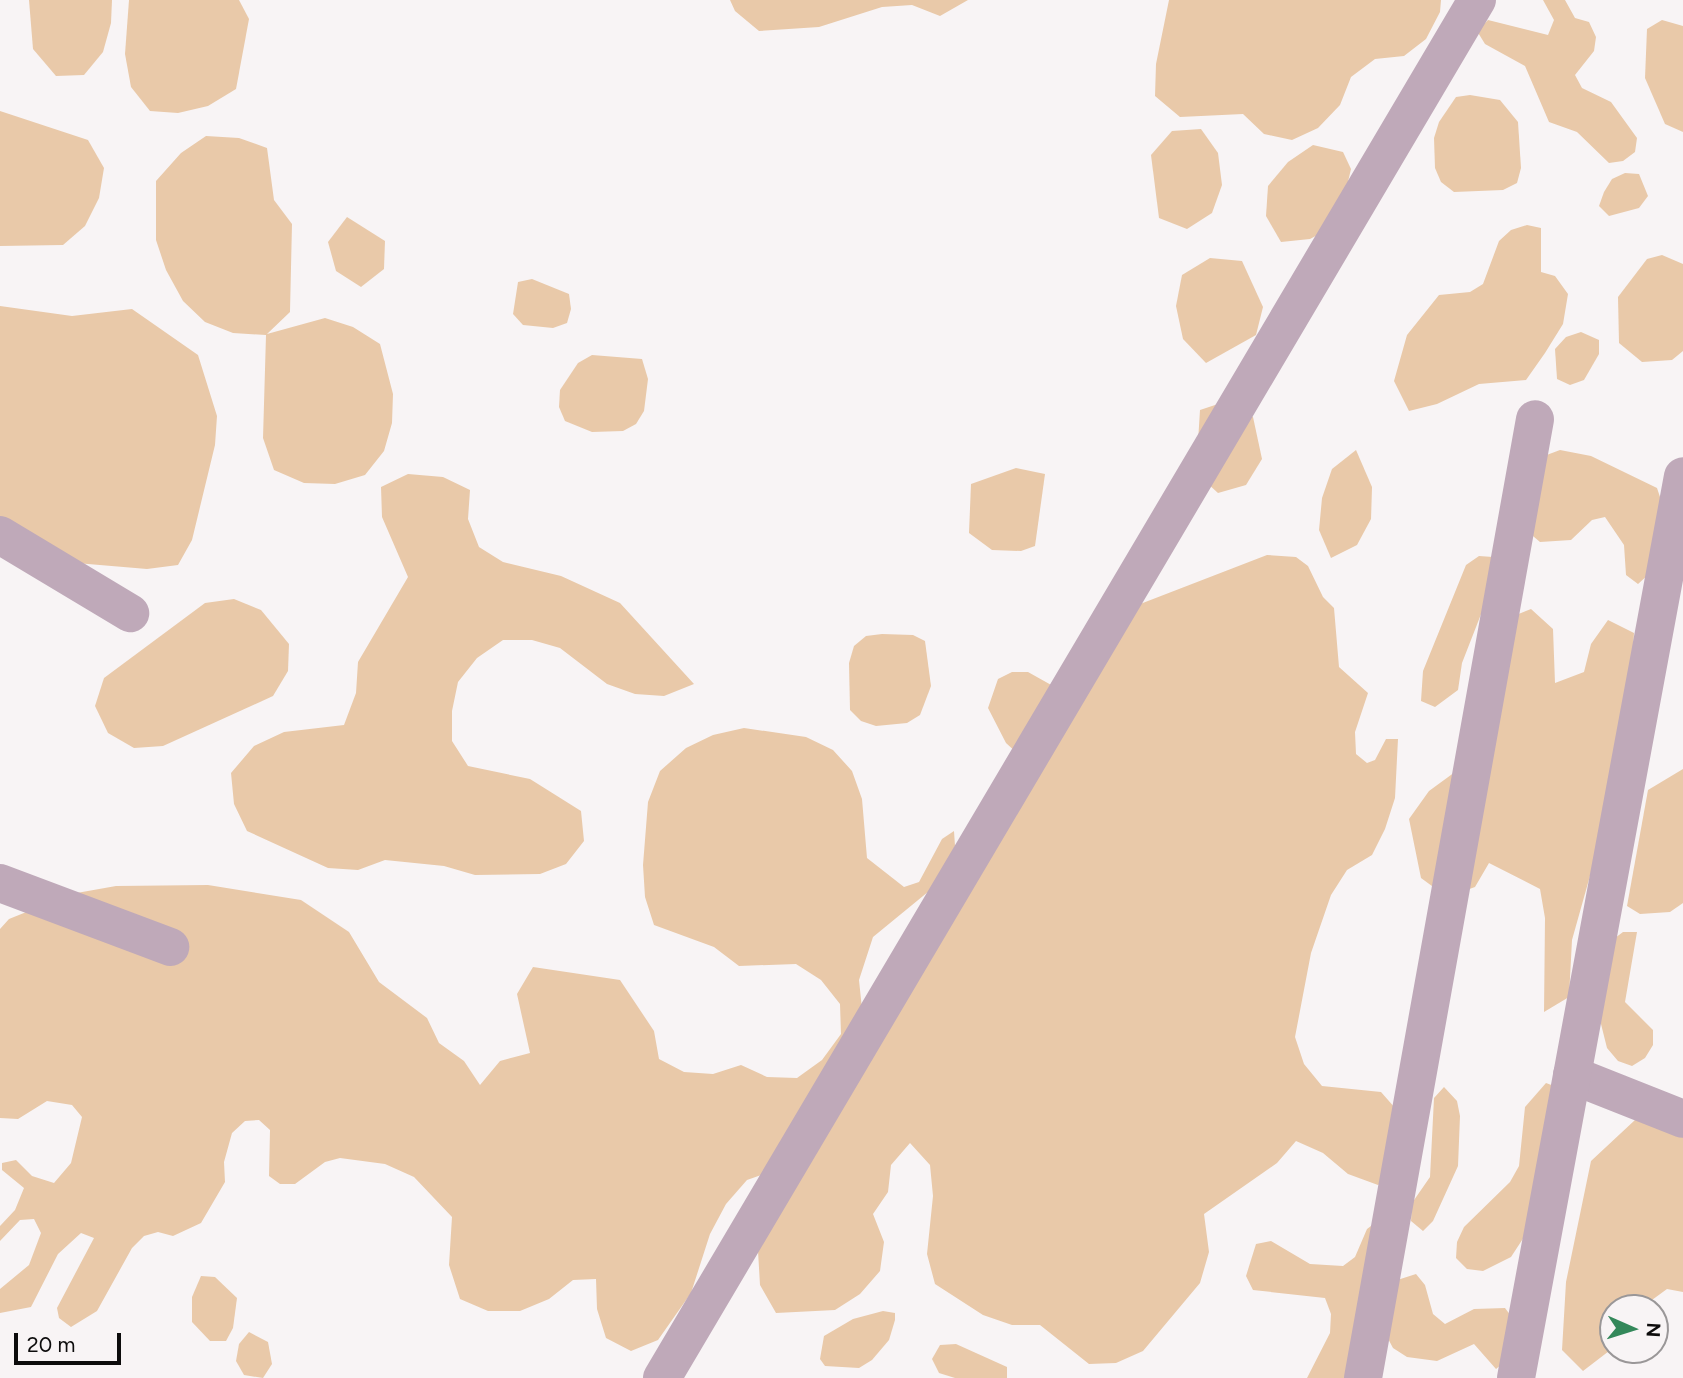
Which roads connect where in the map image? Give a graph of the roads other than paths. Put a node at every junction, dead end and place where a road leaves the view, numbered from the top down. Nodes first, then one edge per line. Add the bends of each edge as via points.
1 (1477, 0) edge
2 (1535, 419) dead end
3 (1683, 476) edge
4 (0, 535) edge
5 (130, 613) dead end
6 (1666, 647) edge
7 (0, 883) edge
8 (170, 947) dead end
9 (1572, 1075) junction
10 (1683, 1119) edge
11 (662, 1378) edge
12 (1363, 1378) edge
13 (1516, 1378) edge

1 - 11 street
2 - 12 street
3 - 6 street
4 - 5 street
6 - 9 street
7 - 8 street
9 - 10 street
9 - 13 street

